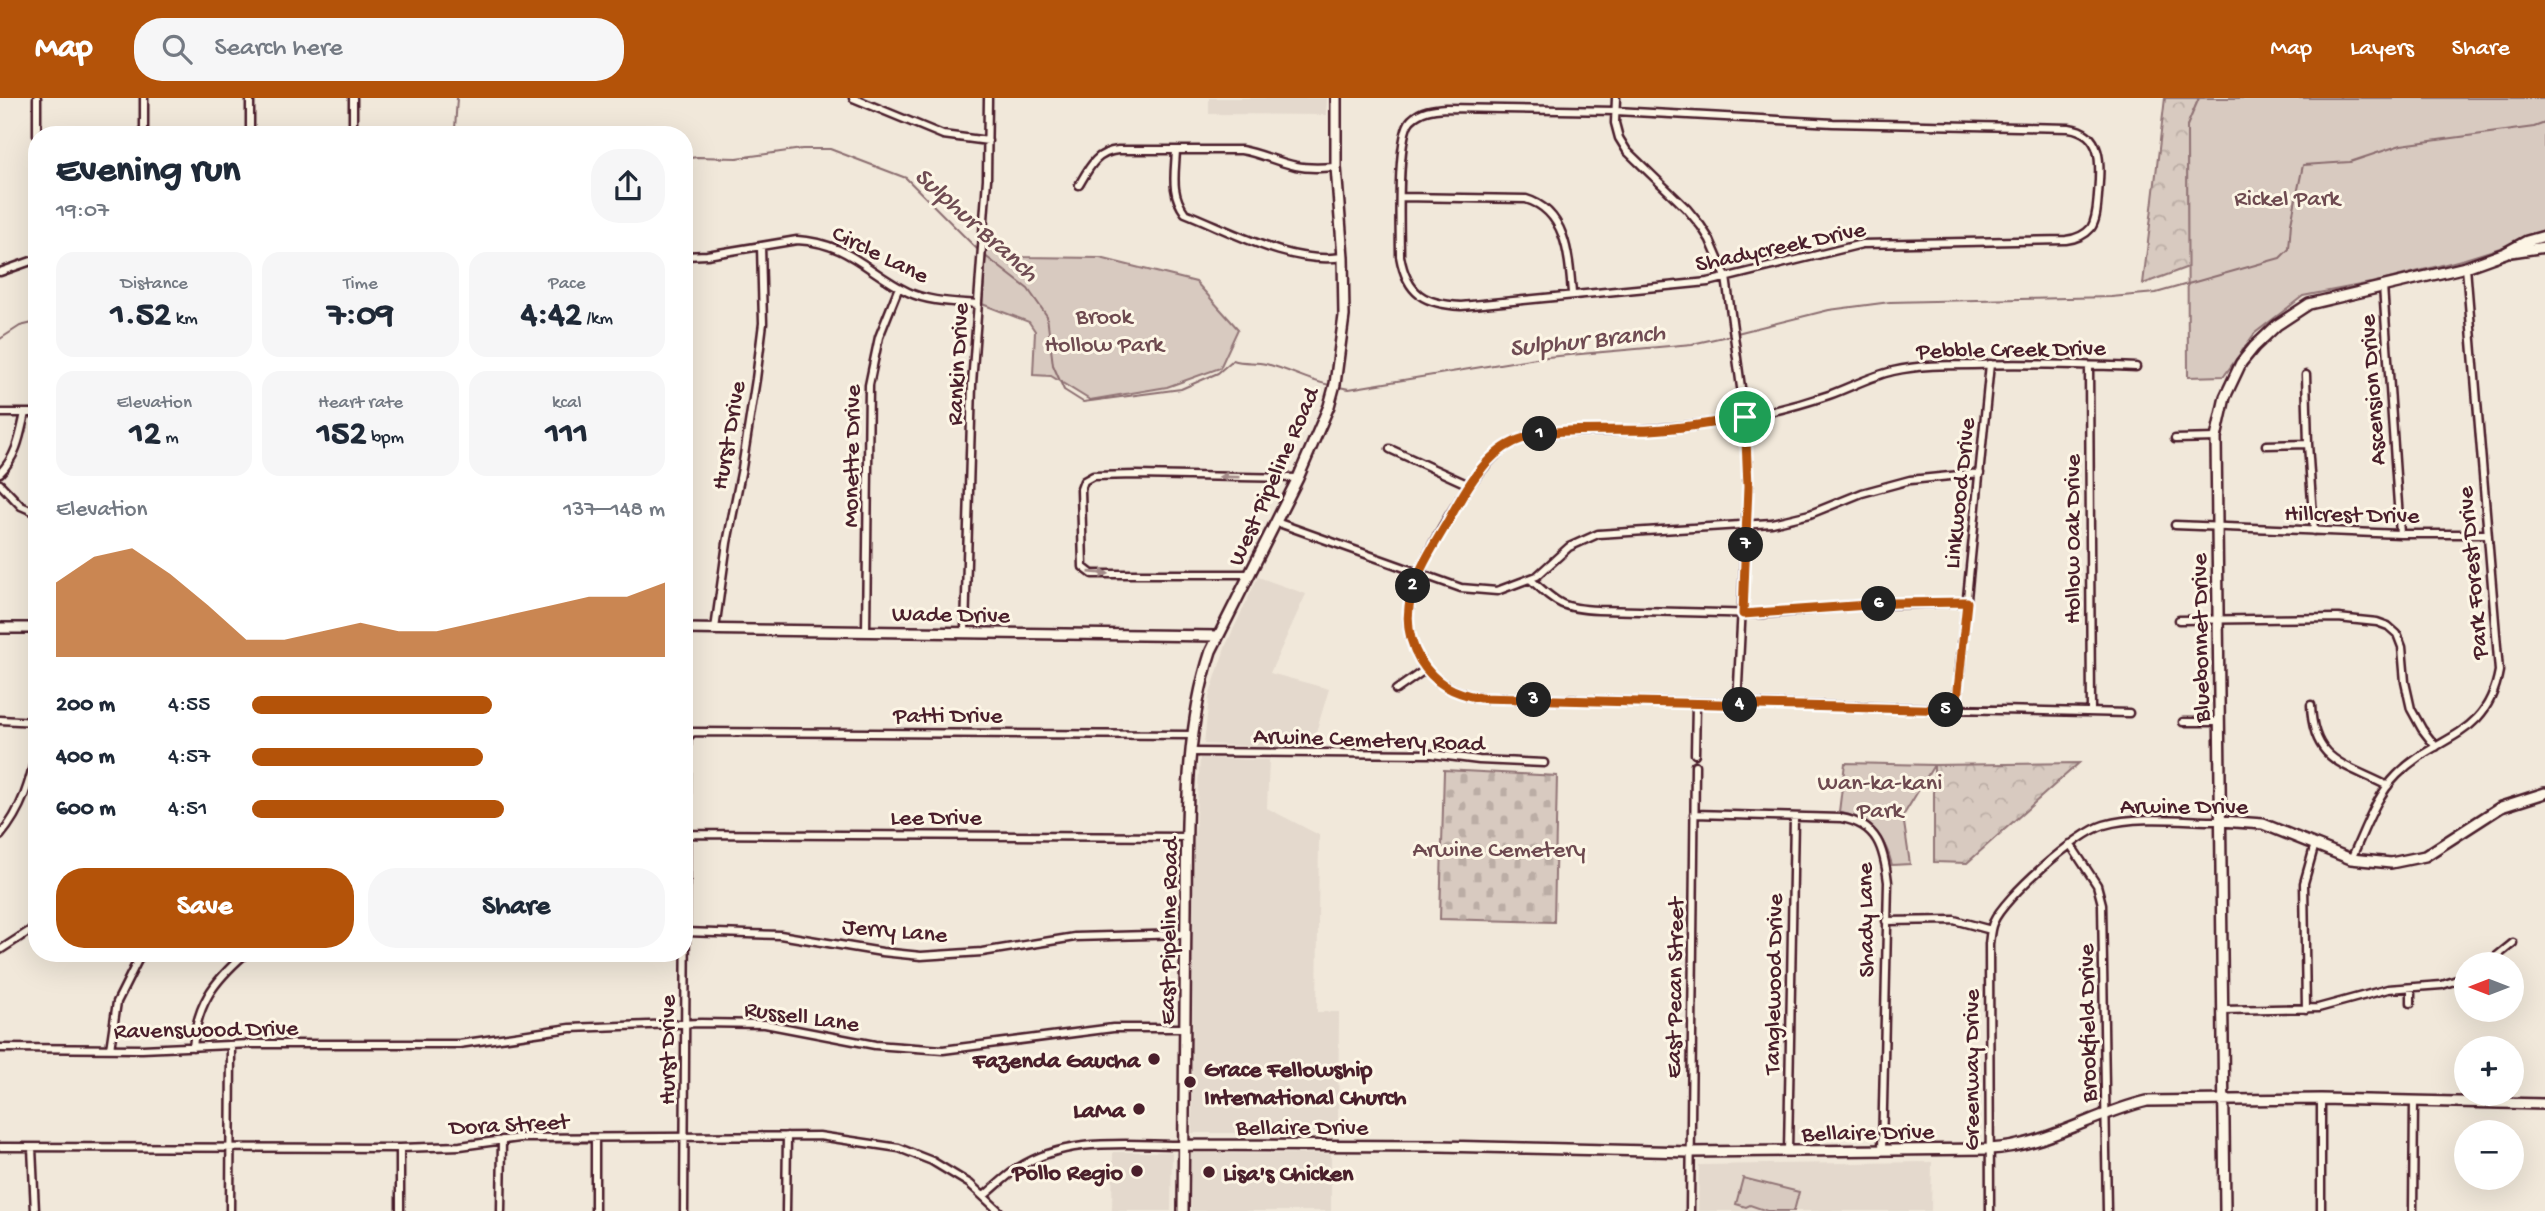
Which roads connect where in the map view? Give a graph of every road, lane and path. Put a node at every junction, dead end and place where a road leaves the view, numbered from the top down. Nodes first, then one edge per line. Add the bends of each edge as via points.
1 (37, 98) edge
2 (144, 98) edge
3 (250, 98) edge
4 (354, 98) edge
5 (853, 98) edge
6 (988, 98) edge
7 (1336, 98) edge
8 (1616, 98) edge
9 (1616, 111) junction
10 (37, 126) edge
11 (144, 126) edge
12 (250, 126) edge
13 (353, 126) edge
14 (988, 141) junction
15 (1175, 150) junction
16 (1336, 167) junction
17 (1079, 185) dead end
18 (1401, 197) junction
19 (2545, 236) edge
20 (761, 246) junction
21 (2545, 247) edge
22 (2505, 253) junction
23 (693, 256) edge
24 (1343, 257) junction
25 (28, 262) edge
26 (2466, 267) junction
27 (0, 272) edge
28 (1726, 277) junction
29 (2383, 286) junction
30 (899, 287) junction
31 (1572, 293) junction
32 (977, 304) junction
33 (1990, 364) junction
34 (2089, 366) junction
35 (2136, 367) dead end
36 (2306, 375) dead end
37 (0, 413) edge
38 (25, 413) joint
39 (1745, 417) junction
40 (2216, 438) junction
41 (2175, 439) dead end
42 (2308, 443) junction
43 (2266, 445) dead end
44 (1390, 449) dead end
45 (0, 473) edge
46 (1980, 473) junction
47 (1298, 478) junction
48 (0, 484) edge
49 (1469, 485) junction
50 (28, 509) edge
51 (1276, 522) junction
52 (1747, 525) junction
53 (2175, 525) dead end
54 (2217, 528) junction
55 (2315, 531) junction
56 (2400, 534) junction
57 (2487, 534) junction
58 (1249, 574) junction
59 (1419, 574) junction
60 (1530, 579) junction
61 (1967, 602) junction
62 (1743, 614) junction
63 (2179, 620) dead end
64 (2218, 620) junction
65 (0, 628) edge
66 (28, 628) edge
67 (693, 629) edge
68 (715, 629) junction
69 (866, 631) junction
70 (965, 632) junction
71 (1218, 636) junction
72 (1426, 669) junction
73 (1396, 690) dead end
74 (1696, 704) junction
75 (1737, 705) junction
76 (2311, 705) dead end
77 (1956, 710) junction
78 (2091, 712) junction
79 (2129, 713) dead end
80 (0, 720) edge
81 (28, 722) edge
82 (2183, 722) dead end
83 (2220, 722) junction
84 (701, 730) joint
85 (693, 732) edge
86 (1194, 735) junction
87 (2436, 747) junction
88 (1193, 752) junction
89 (1695, 754) dead end
90 (1544, 763) dead end
91 (1695, 765) dead end
92 (28, 782) edge
93 (2388, 786) junction
94 (2545, 793) edge
95 (1694, 814) junction
96 (1794, 817) junction
97 (2221, 821) junction
98 (693, 834) edge
99 (0, 836) edge
100 (1187, 838) junction
101 (2070, 844) junction
102 (2315, 844) junction
103 (2351, 859) junction
104 (1886, 921) junction
105 (1991, 930) junction
106 (28, 932) edge
107 (693, 932) edge
108 (1186, 934) junction
109 (2513, 943) dead end
110 (0, 950) edge
111 (2502, 952) edge
112 (137, 962) edge
113 (237, 962) edge
114 (685, 962) edge
115 (2454, 981) edge
116 (2411, 988) junction
117 (2411, 1003) dead end
118 (2306, 1009) junction
119 (2223, 1010) junction
120 (685, 1024) junction
121 (1185, 1028) junction
122 (231, 1045) junction
123 (414, 1045) joint
124 (193, 1047) junction
125 (0, 1048) edge
126 (110, 1049) junction
127 (2224, 1099) junction
128 (2321, 1099) junction
129 (2414, 1101) junction
130 (2545, 1104) edge
131 (2106, 1113) junction
132 (787, 1136) junction
133 (595, 1138) junction
134 (684, 1139) junction
135 (502, 1140) junction
136 (1184, 1145) junction
137 (0, 1147) edge
138 (32, 1148) junction
139 (230, 1148) junction
140 (400, 1148) junction
141 (1989, 1149) junction
142 (1882, 1151) junction
143 (1690, 1152) junction
144 (1788, 1152) junction
145 (984, 1196) junction
146 (35, 1211) edge
147 (230, 1211) edge
148 (400, 1211) edge
149 (501, 1211) edge
150 (595, 1211) edge
151 (684, 1211) edge
152 (786, 1211) edge
153 (999, 1211) edge
154 (1183, 1211) edge
155 (1689, 1211) edge
156 (1990, 1211) edge
157 (2107, 1211) edge
158 (2225, 1211) edge
159 (2321, 1211) edge
160 (2413, 1211) edge

1 - 10 street
2 - 11 street
3 - 12 street
4 - 13 street
5 - 14 street via 943,135
6 - 14 street, Rankin Drive
7 - 16 street, West Pipeline Road
8 - 9 street
9 - 18 street via 1425,110 1409,121 1403,138
9 - 28 street via 1616,131 1627,151 1701,226
9 - 28 street, Shadycreek Drive via 1833,123 2069,128 2096,145 2100,157 2097,207 2091,227 2074,239 1861,244
14 - 32 street, Rankin Drive
15 - 16 street via 1241,150 1293,165
15 - 17 street via 1108,151 1093,162
15 - 24 street via 1175,199 1185,213 1292,256
16 - 24 street, West Pipeline Road
18 - 31 street via 1534,201 1562,230
18 - 31 street, Shadycreek Drive via 1402,268 1423,298 1439,305 1461,306
19 - 22 street, Bluebonnet Drive
20 - 23 street, Circle Lane
20 - 30 street, Circle Lane via 797,240 821,243 846,253
20 - 68 street, Hurst Drive via 759,356
21 - 22 street, Bluebonnet Drive
22 - 26 street, Bluebonnet Drive
24 - 47 street, West Pipeline Road via 1344,316 1338,366 1329,406
25 - 27 street
26 - 29 street, Bluebonnet Drive
26 - 57 street, Park Forest Drive
28 - 31 street, Shadycreek Drive
28 - 39 street
29 - 40 street, Bluebonnet Drive via 2309,304 2277,325 2241,363 2225,397
29 - 56 street, Ascension Drive
30 - 32 street, Circle Lane via 920,296
30 - 69 street, Monette Drive via 879,337 869,385
32 - 70 street, Rankin Drive
33 - 34 street, Pebble Creek Drive
33 - 39 street, Pebble Creek Drive via 1893,371 1801,405
33 - 46 street, Linkwood Drive
34 - 35 street, Pebble Creek Drive
34 - 78 street, Hollow Oak Drive
36 - 42 street
37 - 38 street
38 - 45 street via 12,460
39 - 49 street, Pebble Creek Drive via 1652,430 1534,435 1497,453
39 - 52 street
40 - 41 street
40 - 54 street, Bluebonnet Drive
42 - 43 street
42 - 55 street
44 - 49 street
46 - 52 street via 1910,480 1797,518
46 - 61 street, Linkwood Drive
47 - 51 street, West Pipeline Road
47 -> 58 street via 1136,475 1093,476 1084,481 1083,567 1087,572
48 - 50 street
49 - 59 street, Pebble Creek Drive
51 - 58 street, West Pipeline Road
51 - 59 street
52 - 60 street via 1608,531 1569,547
52 - 62 street
53 - 54 street, Hillcrest Drive
54 - 55 street, Hillcrest Drive
54 - 64 street, Bluebonnet Drive
55 - 56 street, Hillcrest Drive
56 - 57 street, Hillcrest Drive
57 - 87 street, Park Forest Drive via 2496,684 2478,718
58 - 71 street, West Pipeline Road
59 - 60 street via 1471,590 1497,591
59 - 72 street, Pebble Creek Drive via 1407,618 1413,648
60 - 62 street via 1559,604 1575,609
61 - 62 street
61 - 77 street, Linkwood Drive
62 - 75 street
63 - 64 street
64 - 83 street, Bluebonnet Drive
64 - 87 street via 2338,618 2388,626 2402,647 2411,709
65 - 66 street
67 - 68 street, Wade Drive
68 - 69 street, Wade Drive
69 - 70 street, Wade Drive
70 - 71 street, Wade Drive
71 - 86 street, West Pipeline Road via 1204,674
72 - 73 street
72 - 74 street via 1452,692 1480,698
74 - 75 street
74 - 89 street
75 - 77 street
76 - 93 street via 2312,731 2323,751
77 - 78 street
78 - 79 street
80 - 81 street
82 - 83 street
83 - 97 street, Bluebonnet Drive
84 - 85 street, Hurst Drive
84 - 86 street, Patti Drive
86 - 88 street, East Pipeline Road
87 - 93 street, Park Forest Drive via 2409,764
88 - 90 street, Arwine Cemetery Road via 1432,754
88 - 100 street, East Pipeline Road
91 - 95 street, East Pecan Street
92 - 99 street via 18,811
93 - 103 street, Park Forest Drive
94 - 103 street, Arwine Drive via 2501,807 2425,856 2391,863
95 - 96 street, Shady Lane
95 - 143 street, East Pecan Street
96 - 104 street, Shady Lane via 1853,820 1873,834 1886,863
96 - 144 street, Tanglewood Drive
97 - 101 street, Arwine Drive via 2117,822
97 - 102 street, Arwine Drive via 2263,824
97 - 119 street, Bluebonnet Drive
98 - 100 street, Lee Drive
100 - 108 street, East Pipeline Road
101 - 105 street, Arwine Drive via 2021,888
101 - 131 street, Brookfield Drive via 2097,886 2102,904
102 - 103 street, Arwine Drive
102 - 118 street via 2304,883
104 - 105 street via 1955,920
104 - 142 street, Shady Lane
105 - 141 street, Greenway Drive
106 - 110 street
107 - 108 street, Jerry Lane via 780,935 921,956 1075,937
108 - 121 street, East Pipeline Road
109 - 111 street
112 - 126 street via 117,1002
113 - 124 street via 208,993
114 - 120 street, Hurst Drive
115 - 116 street
116 - 117 street
116 - 118 street via 2388,989
118 - 119 street
119 - 127 street, Bluebonnet Drive
120 - 121 street, Russell Lane via 765,1024 875,1045 943,1050 1113,1028
120 - 123 street, Russell Lane via 590,1027 459,1044
120 - 134 street, Hurst Drive
121 - 136 street, East Pipeline Road
122 - 123 street, Ravenswood Drive
122 - 124 street, Ravenswood Drive
122 - 139 street
124 - 126 street, Ravenswood Drive
125 - 126 street, Ravenswood Drive
127 - 128 street, Bellaire Drive
127 - 131 street, Bellaire Drive via 2147,1101
127 - 158 street, Bluebonnet Drive
128 - 129 street, Bellaire Drive
128 - 159 street
129 - 130 street, Bellaire Drive
129 - 160 street
131 - 141 street, Bellaire Drive via 2026,1143
131 - 157 street, Brookfield Drive
132 - 134 street, Dora Street
132 - 145 street, Dora Street via 898,1148 950,1171
132 - 152 street
133 - 134 street, Dora Street
133 - 135 street, Dora Street
133 - 150 street
134 - 151 street, Hurst Drive
135 - 140 street, Dora Street
135 - 149 street
136 - 143 street, Bellaire Drive
136 - 145 street via 1093,1144 1061,1149 1034,1159
136 - 154 street, East Pipeline Road
137 - 138 street, Dora Street
138 - 139 street, Dora Street
138 - 146 street
139 - 140 street, Dora Street
139 - 147 street
140 - 148 street
141 - 142 street, Bellaire Drive
141 - 156 street, Greenway Drive
142 - 144 street, Bellaire Drive
143 - 144 street, Bellaire Drive
143 - 155 street, East Pecan Street
145 - 153 street, Dora Street

